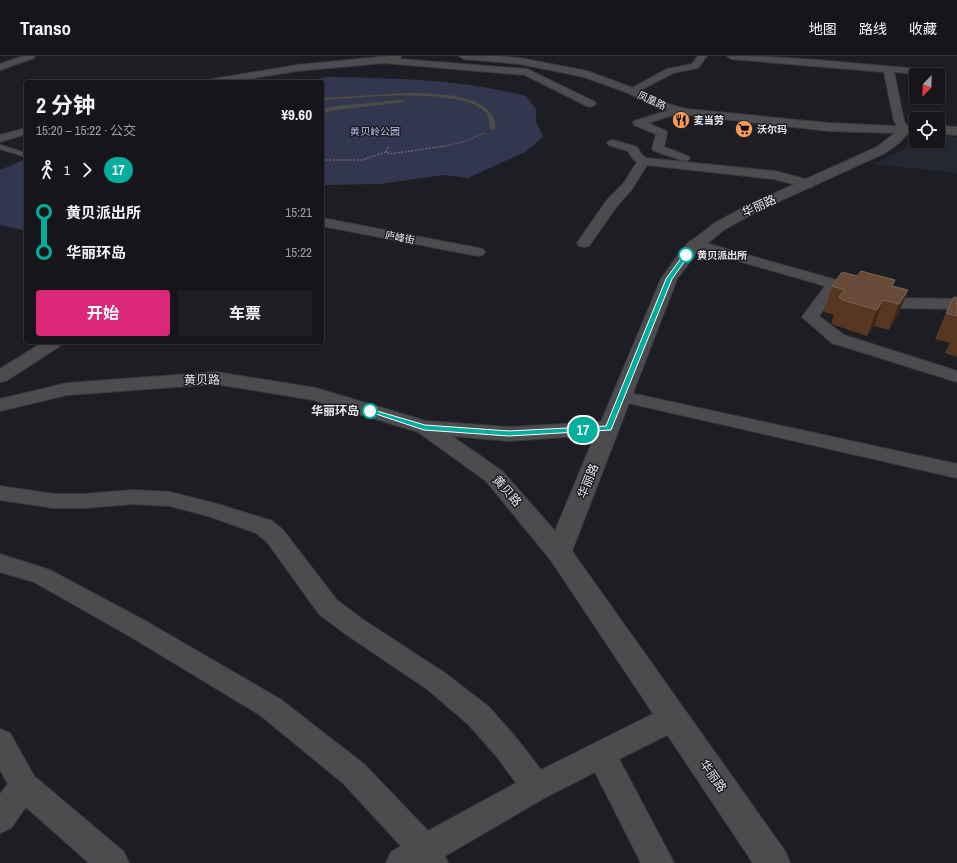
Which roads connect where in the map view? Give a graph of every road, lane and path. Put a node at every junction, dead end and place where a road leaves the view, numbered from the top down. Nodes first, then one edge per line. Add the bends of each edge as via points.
1 (31, 56) edge
2 (401, 56) edge
3 (464, 56) edge
4 (703, 56) edge
5 (731, 56) edge
6 (384, 60) junction
7 (0, 67) edge
8 (888, 68) junction
9 (909, 70) edge
10 (225, 80) edge
11 (632, 91) junction
12 (324, 99) edge
13 (475, 103) junction
14 (591, 104) dead end
15 (679, 110) junction
16 (324, 111) edge
17 (493, 128) joint
18 (909, 128) edge
19 (909, 130) edge
20 (945, 130) edge
21 (909, 131) edge
22 (957, 131) edge
23 (24, 132) edge
24 (0, 139) edge
25 (613, 143) dead end
26 (0, 147) edge
27 (388, 147) dead end
28 (386, 152) junction
29 (24, 154) edge
30 (324, 160) edge
31 (644, 161) junction
32 (711, 168) junction
33 (808, 184) junction
34 (324, 222) edge
35 (584, 243) dead end
36 (695, 244) junction
37 (478, 252) dead end
38 (834, 284) junction
39 (957, 304) edge
40 (51, 344) edge
41 (0, 377) edge
42 (957, 377) edge
43 (621, 396) junction
44 (0, 405) edge
45 (424, 427) junction
46 (608, 428) junction
47 (957, 472) edge
48 (0, 493) edge
49 (559, 552) junction
50 (0, 563) edge
51 (673, 718) junction
52 (0, 742) edge
53 (602, 754) junction
54 (24, 786) junction
55 (536, 787) junction
56 (0, 818) edge
57 (420, 859) edge
58 (113, 863) edge
59 (658, 863) edge
60 (773, 863) edge

1 - 7 street
2 - 6 street
3 - 11 street, 凤凰路 via 568,69 595,76
4 - 11 street via 695,66 670,71
5 - 8 street
6 - 10 street via 297,68
6 - 14 street via 527,72
8 - 9 street
8 - 18 street via 899,121
11 - 15 street, 凤凰路 via 657,104
12 - 13 lane via 397,95 441,96
13 - 16 lane via 434,99 375,103
13 - 17 lane via 488,111
15 - 19 street, 凤凰路 via 824,126
15 - 32 street via 638,123 662,133 658,149
17 - 28 path via 479,136 444,147 390,154
20 - 22 street
21 - 33 street, 华丽路 via 881,150
23 - 24 street
25 - 31 street via 633,149
26 - 29 lane
27 - 28 path
28 - 30 path via 362,160
31 - 32 street
31 - 35 street
32 - 33 street via 775,175
33 - 36 street, 华丽路 via 722,223
34 - 37 street, 庐峰街
36 - 38 street
36 - 43 street, 华丽路 via 669,279
38 - 39 street via 899,303
38 - 42 street via 810,317 838,339
40 - 41 street
43 - 46 street, 华丽路
43 - 47 street
44 - 45 street, 黄贝路 via 67,389 216,378 316,394
45 - 46 street, 黄贝路 via 509,434
45 - 49 street, 黄贝路 via 494,476
46 - 49 street, 华丽路
48 - 55 street via 54,501 134,497 170,499 264,527 275,536 328,606 353,626 436,681 478,716 508,749
49 - 51 street, 华丽路
50 - 57 street via 42,576 140,630 270,707 354,774
51 - 53 street
51 - 60 street, 华丽路
52 - 54 street
53 - 55 street
53 - 59 street
54 - 56 street
54 - 58 street
55 - 57 street

